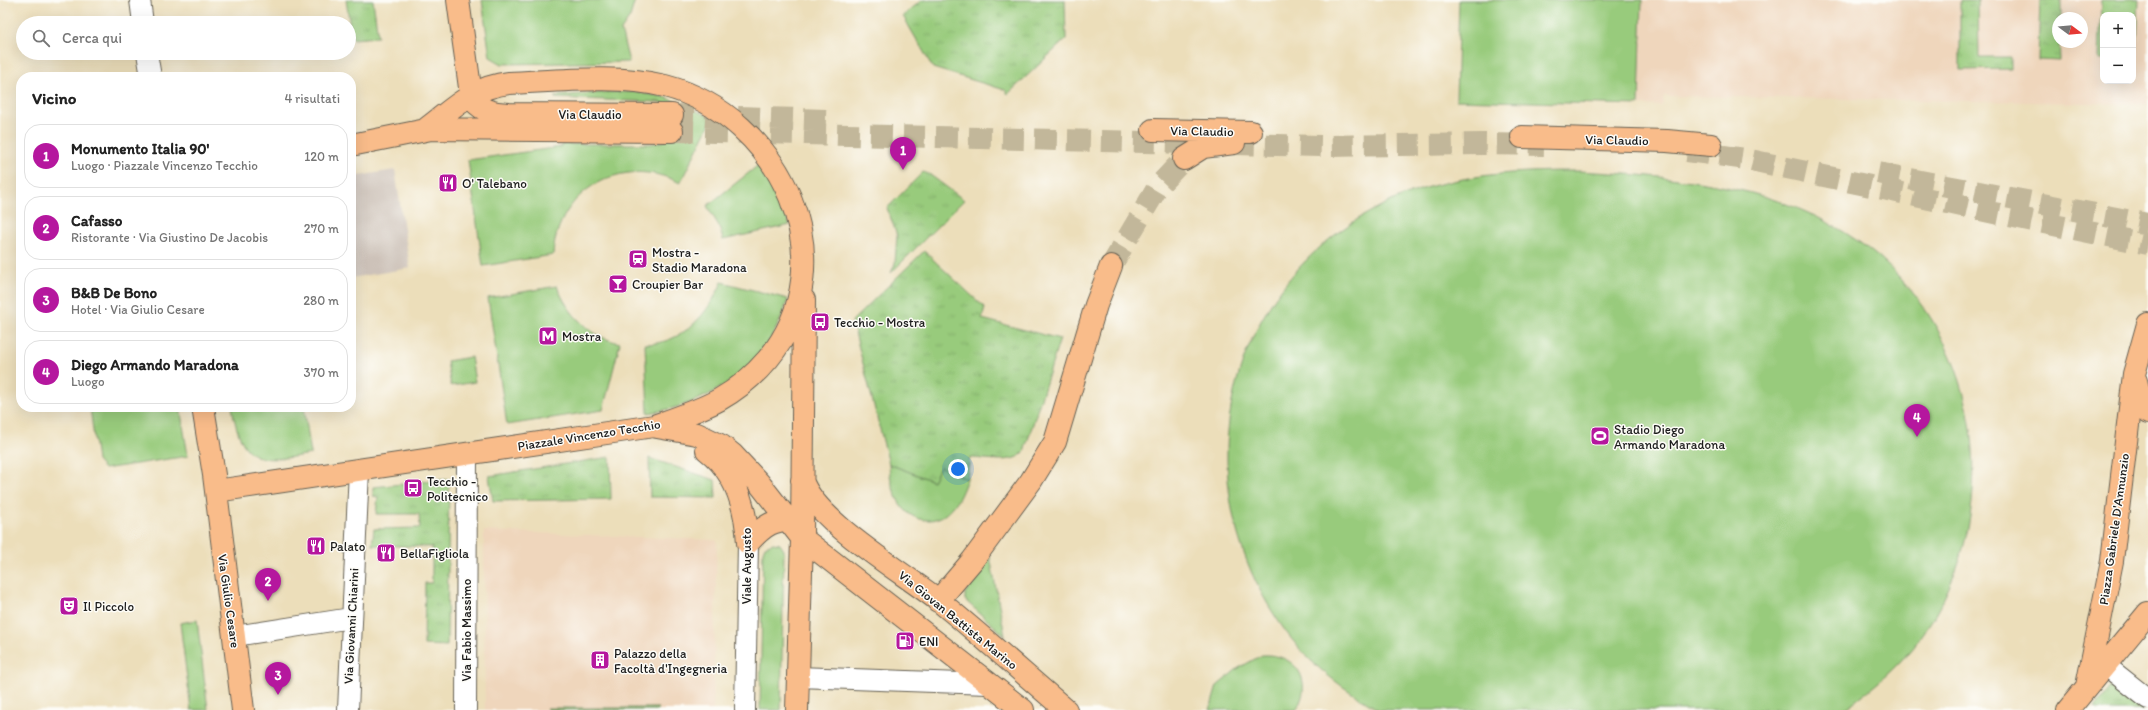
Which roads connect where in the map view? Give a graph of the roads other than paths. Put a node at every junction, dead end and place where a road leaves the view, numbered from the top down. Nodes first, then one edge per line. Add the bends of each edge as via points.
1 (140, 0) edge
2 (458, 0) edge
3 (142, 16) edge
4 (149, 60) edge
5 (467, 61) junction
6 (150, 72) edge
7 (509, 83) junction
8 (471, 95) junction
9 (509, 123) junction
10 (672, 123) tunnel mouth
11 (426, 129) junction
12 (1153, 130) dead end
13 (1522, 137) tunnel mouth
14 (356, 144) edge
15 (1711, 145) tunnel mouth
16 (1184, 159) tunnel mouth
17 (1111, 266) tunnel mouth
18 (804, 271) junction
19 (2148, 324) edge
20 (2134, 374) junction
21 (204, 412) edge
22 (2148, 413) edge
23 (664, 428) junction
24 (467, 454) junction
25 (359, 470) junction
26 (801, 477) junction
27 (759, 484) junction
28 (216, 491) junction
29 (797, 526) junction
30 (848, 533) junction
31 (748, 543) junction
32 (831, 561) junction
33 (801, 585) junction
34 (938, 601) junction
35 (2148, 613) edge
36 (351, 618) junction
37 (235, 636) junction
38 (2105, 664) junction
39 (798, 677) junction
40 (988, 684) junction
41 (2086, 686) junction
42 (2148, 699) edge
43 (2073, 708) edge
44 (243, 710) edge
45 (348, 710) edge
46 (466, 710) edge
47 (744, 710) edge
48 (797, 710) edge
49 (1023, 710) edge
50 (1066, 710) edge

1 - 3 street
2 - 5 main road
4 - 6 street
5 - 7 main road via 483,78
5 - 8 main road
5 - 11 main road via 464,80 456,97
7 - 8 main road, Piazzale Vincenzo Tecchio via 490,85
7 - 18 main road, Piazzale Vincenzo Tecchio via 634,81 666,86 715,108 756,143 779,174 798,219
8 - 9 main road via 482,108 497,113
8 - 11 main road, Piazzale Vincenzo Tecchio
9 - 10 main road, Via Claudio
9 - 11 main road, Piazzale Vincenzo Tecchio
11 - 14 main road, Piazzale Vincenzo Tecchio
12 - 16 main road, Via Claudio via 1242,137 1203,147
13 - 15 main road, Via Claudio via 1667,141
17 - 34 main road via 1096,305 1055,442 1029,485 972,561
18 - 23 main road, Piazzale Vincenzo Tecchio via 802,288 792,317 776,347 759,369 723,400
18 - 26 main road
19 - 20 main road, Piazza Gabriele D'Annunzio
20 - 22 main road via 2141,401
20 - 41 main road, Piazza Gabriele D'Annunzio via 2112,561
21 - 28 main road
23 - 24 main road, Piazzale Vincenzo Tecchio
23 - 27 main road via 705,436 722,446
23 - 31 main road, Viale Augusto via 702,446 724,466 742,503
24 - 25 main road, Piazzale Vincenzo Tecchio
24 - 46 street, Via Fabio Massimo
25 - 28 main road, Piazzale Vincenzo Tecchio
25 - 36 street, Via Giovanni Chiarini
26 - 27 main road via 796,484 785,489
26 - 29 main road
26 - 30 main road, Via Giovan Battista Marino via 810,497
27 - 29 main road
28 - 37 main road, Via Giulio Cesare
29 - 30 main road, Via Giovan Battista Marino via 822,524
29 - 31 main road, Via Giovan Battista Marino via 770,523
29 - 32 main road
29 - 33 main road
30 - 34 main road, Via Giovan Battista Marino
31 - 47 street, Viale Augusto
32 - 33 main road via 815,563 807,571
32 - 40 main road
33 - 39 main road
34 - 50 main road, Via Giovan Battista Marino
35 - 38 main road
36 - 37 street
36 - 45 street, Via Giovanni Chiarini
37 - 44 main road, Via Giulio Cesare
38 - 41 main road
38 - 42 street
39 - 40 street
39 - 48 main road
40 - 49 main road
41 - 43 main road

